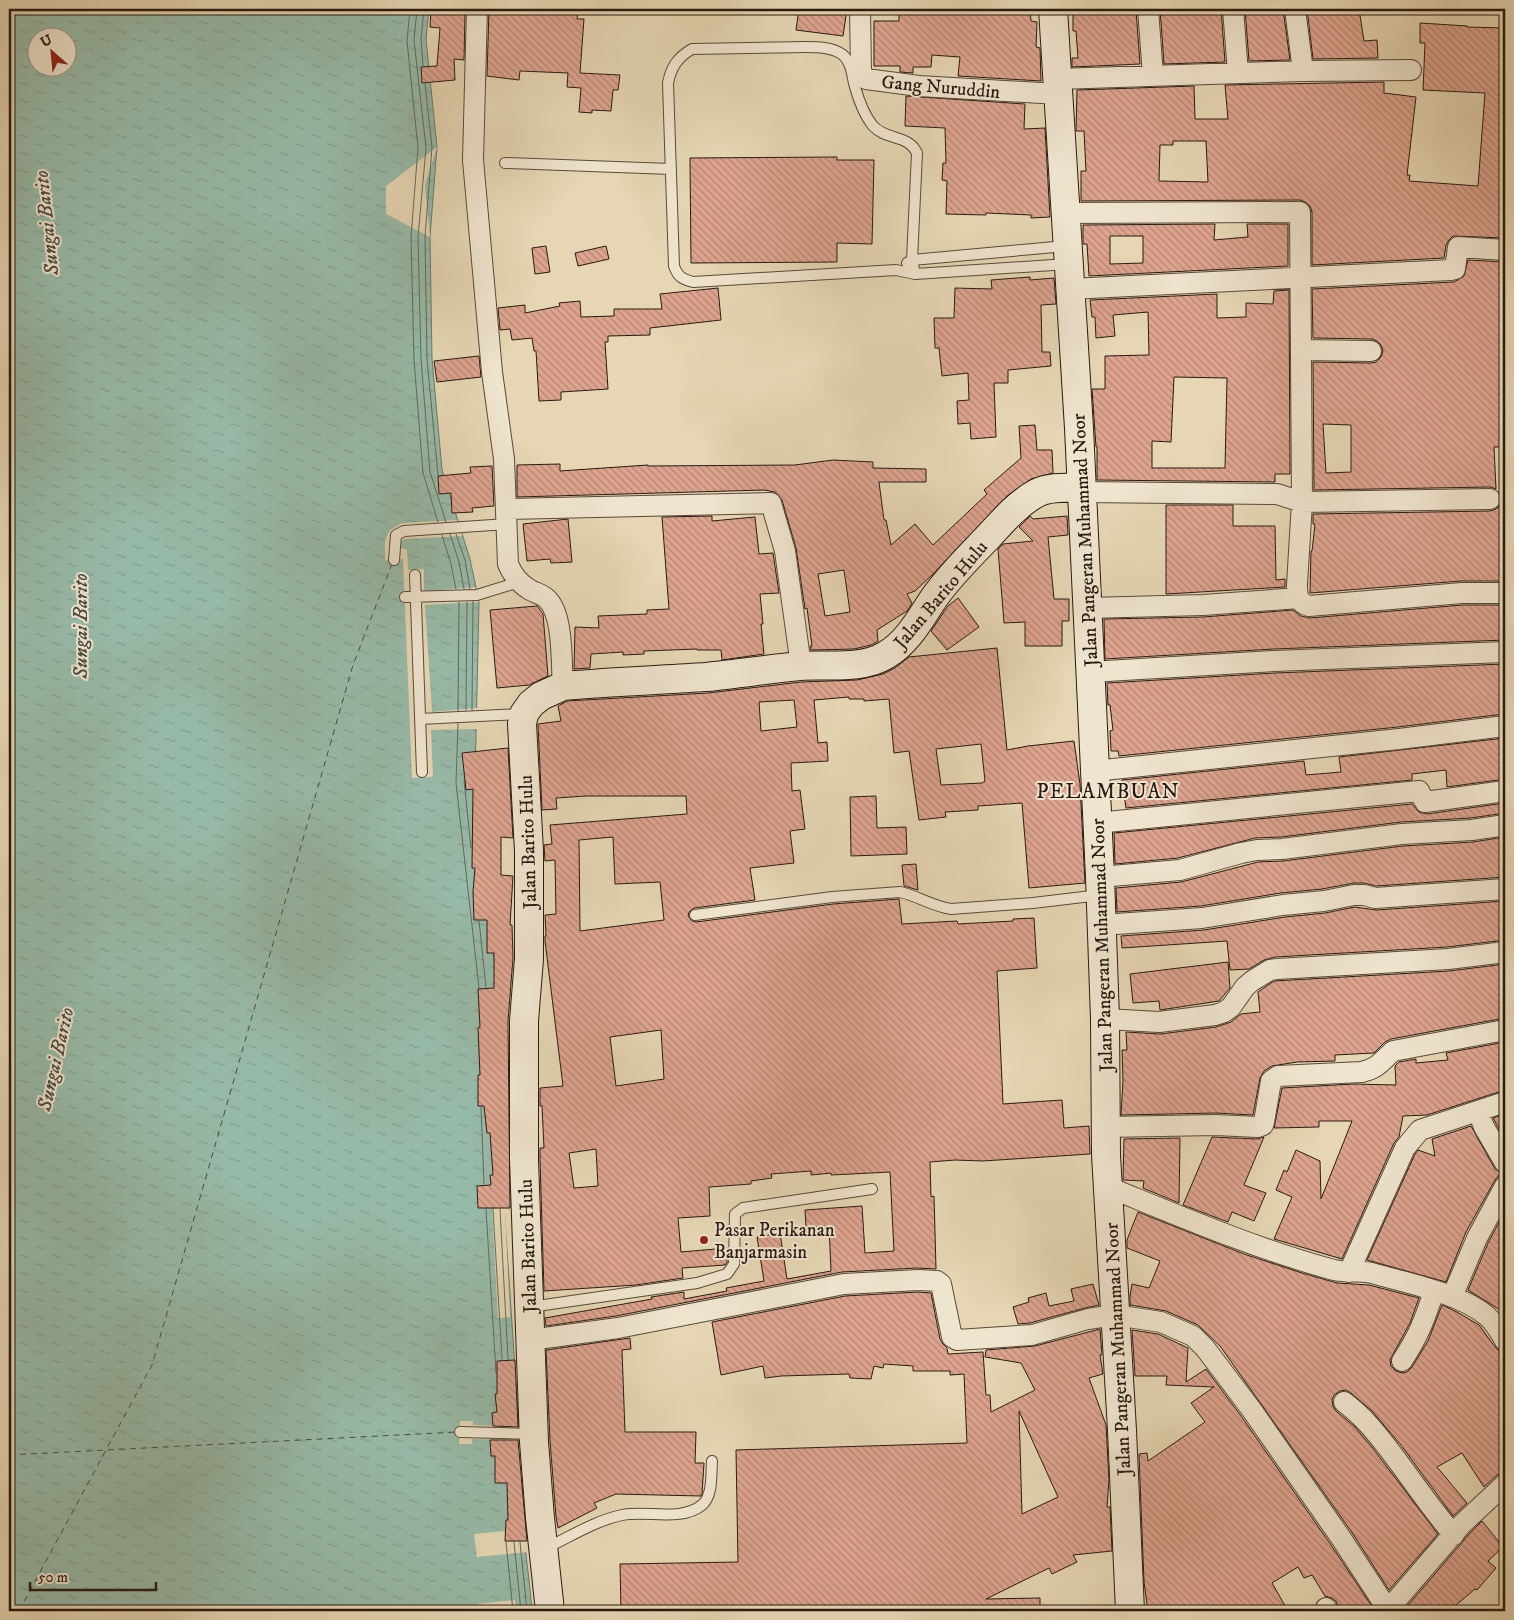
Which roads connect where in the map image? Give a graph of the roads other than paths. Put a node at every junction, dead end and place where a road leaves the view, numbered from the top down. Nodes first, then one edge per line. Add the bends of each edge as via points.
1 (477, 9) edge
2 (860, 9) edge
3 (1053, 9) edge
4 (1148, 9) edge
5 (1233, 9) edge
6 (1295, 9) edge
7 (1411, 70) dead end
8 (1304, 71) junction
9 (1238, 73) junction
10 (1153, 76) junction
11 (1058, 87) junction
12 (504, 163) dead end
13 (671, 169) junction
14 (1065, 213) junction
15 (1505, 250) edge
16 (912, 260) junction
17 (1069, 266) junction
18 (896, 270) junction
19 (915, 274) junction
20 (1300, 277) junction
21 (1301, 350) junction
22 (1371, 351) dead end
23 (1082, 490) junction
24 (1490, 499) dead end
25 (1302, 502) junction
26 (506, 516) junction
27 (394, 560) dead end
28 (415, 574) dead end
29 (519, 582) junction
30 (1505, 593) edge
31 (410, 597) junction
32 (1299, 598) junction
33 (1087, 608) junction
34 (1505, 652) edge
35 (801, 666) junction
36 (1090, 672) junction
37 (563, 686) junction
38 (524, 714) junction
39 (420, 719) junction
40 (1505, 726) edge
41 (1094, 771) junction
42 (422, 772) dead end
43 (1505, 791) edge
44 (1097, 823) junction
45 (1505, 825) edge
46 (1101, 886) junction
47 (1505, 889) edge
48 (695, 915) dead end
49 (1102, 925) junction
50 (1505, 952) edge
51 (1105, 1019) junction
52 (1505, 1030) edge
53 (1505, 1102) edge
54 (1478, 1111) junction
55 (1106, 1127) junction
56 (1505, 1163) edge
57 (1505, 1186) edge
58 (1108, 1187) junction
59 (872, 1189) dead end
60 (1349, 1272) junction
61 (1443, 1294) junction
62 (529, 1308) junction
63 (1115, 1315) junction
64 (530, 1340) junction
65 (1505, 1341) edge
66 (1402, 1361) dead end
67 (1344, 1402) dead end
68 (460, 1432) dead end
69 (534, 1434) junction
70 (712, 1461) dead end
71 (1505, 1484) edge
72 (1454, 1534) junction
73 (544, 1549) junction
74 (550, 1611) edge
75 (1130, 1611) edge
76 (1388, 1611) edge

1 - 26 street via 473,160 492,372 504,459
2 - 11 street, Gang Nuruddin via 861,72 866,79 919,86
3 - 11 main road, Jalan Pangeran Muhammad Noor
4 - 10 street
5 - 9 street
6 - 8 street
7 - 8 street, Gang Nuruddin
8 - 9 street, Gang Nuruddin
9 - 10 street, Gang Nuruddin
10 - 11 street, Gang Nuruddin
11 - 14 main road, Jalan Pangeran Muhammad Noor
12 - 13 lane
13 - 16 lane via 668,83 674,64 682,54 692,49 823,47 834,51 843,55 850,66 861,105 874,127 884,135 909,142 917,153
13 - 18 lane via 674,266 682,279 693,282
14 - 17 main road, Jalan Pangeran Muhammad Noor
14 - 20 street via 1299,212
15 - 20 street via 1458,247 1455,269 1451,270
16 - 17 lane
16 - 18 lane
16 - 19 lane
17 - 19 lane
17 - 20 street
17 - 23 main road, Jalan Pangeran Muhammad Noor
18 - 19 lane
20 - 21 street
21 - 22 street
21 - 25 street
23 - 25 street via 1277,494
23 - 33 main road, Jalan Pangeran Muhammad Noor
23 - 35 main road, Jalan Barito Hulu via 1045,490 1036,493 1010,514 959,567 912,630 885,656 853,664
24 - 25 street
25 - 32 street
26 - 27 lane via 404,531 396,535
26 - 29 street via 508,564
26 - 35 street via 772,503 786,551
28 - 31 lane
29 - 31 lane via 477,595
29 - 37 street via 552,604 558,620
30 - 32 street via 1462,593 1309,606
31 - 39 lane
32 - 33 street via 1209,605
33 - 36 main road, Jalan Pangeran Muhammad Noor
34 - 36 street
35 - 37 main road, Jalan Barito Hulu
36 - 41 main road, Jalan Pangeran Muhammad Noor
37 - 38 main road, Jalan Barito Hulu via 541,696
38 - 39 lane
38 - 62 main road, Jalan Barito Hulu via 529,851 529,959 524,1021
39 - 42 lane
40 - 41 street
41 - 44 main road, Jalan Pangeran Muhammad Noor
43 - 44 street via 1425,802 1419,790
44 - 46 main road, Jalan Pangeran Muhammad Noor
45 - 46 street via 1256,850
46 - 48 lane via 1033,903 951,909 900,892 832,897
46 - 49 main road, Jalan Pangeran Muhammad Noor
47 - 49 street via 1375,898 1354,895 1202,918
49 - 51 main road, Jalan Pangeran Muhammad Noor
50 - 51 street via 1270,970 1245,987 1231,1007 1215,1015 1159,1022
51 - 55 main road, Jalan Pangeran Muhammad Noor
52 - 55 street via 1393,1052 1380,1065 1362,1072 1278,1076 1271,1081 1264,1122 1258,1127
53 - 54 street
54 - 56 street
54 - 60 street via 1420,1130 1405,1148
55 - 58 main road, Jalan Pangeran Muhammad Noor
57 - 61 street
58 - 60 street via 1261,1248
58 - 63 main road, Jalan Pangeran Muhammad Noor
59 - 62 lane via 743,1208 735,1214 734,1264 727,1274 697,1283
60 - 61 street via 1366,1272
61 - 65 street via 1488,1317
61 - 66 street
62 - 64 main road, Jalan Barito Hulu
63 - 64 street via 1032,1335 957,1340 950,1334 941,1284 918,1280 844,1284 618,1328
63 - 75 main road, Jalan Pangeran Muhammad Noor
63 - 76 street via 1161,1322 1199,1341 1251,1408
64 - 69 main road, Jalan Barito Hulu
67 - 72 street via 1368,1423
68 - 69 lane
69 - 73 main road, Jalan Barito Hulu
70 - 73 lane via 707,1499 691,1512 624,1515 599,1522
71 - 72 street
72 - 76 street
73 - 74 main road, Jalan Barito Hulu

